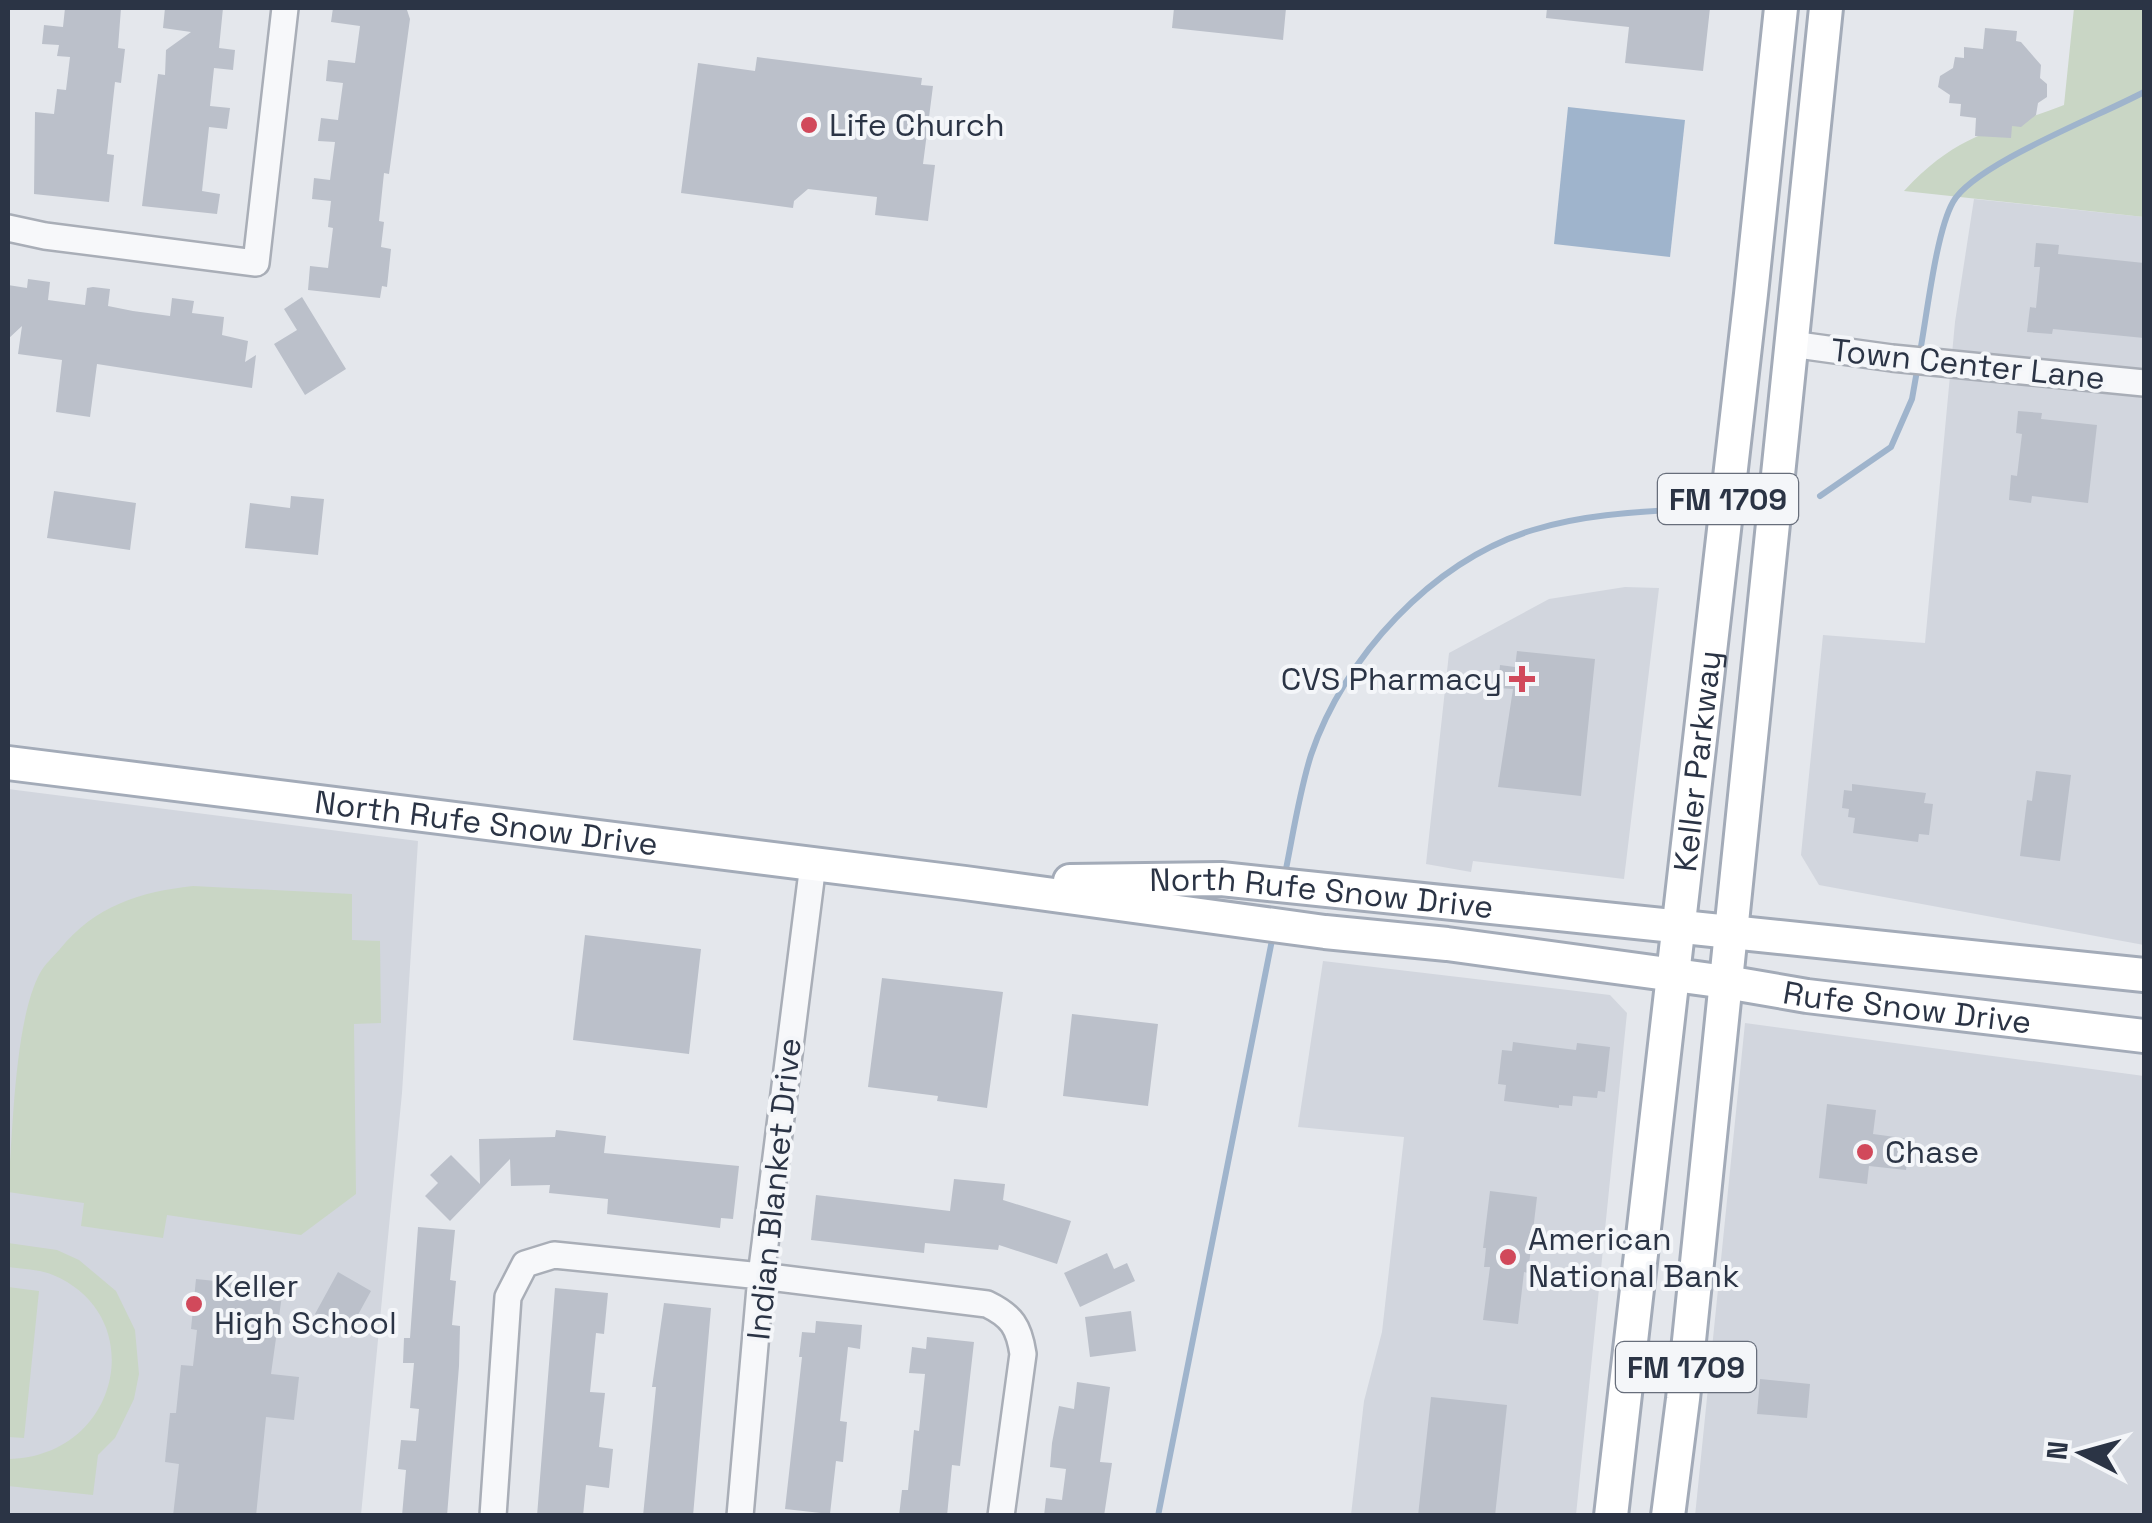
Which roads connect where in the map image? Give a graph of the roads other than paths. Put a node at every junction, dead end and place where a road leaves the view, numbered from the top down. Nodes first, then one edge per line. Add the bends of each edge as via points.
1 (285, 8) edge
2 (1781, 8) edge
3 (1826, 8) edge
4 (8, 228) edge
5 (1751, 294) junction
6 (1792, 344) junction
7 (2144, 383) edge
8 (8, 763) edge
9 (813, 864) junction
10 (965, 882) junction
11 (1453, 904) junction
12 (1678, 926) junction
13 (1731, 933) junction
14 (1447, 944) junction
15 (1672, 974) junction
16 (2144, 976) edge
17 (1726, 982) junction
18 (2144, 1036) edge
19 (761, 1276) junction
20 (493, 1516) edge
21 (740, 1516) edge
22 (1000, 1516) edge
23 (1611, 1516) edge
24 (1668, 1516) edge

1 - 4 street via 256,263
2 - 5 main road, Keller Parkway / FM 1709
3 - 6 main road, Keller Parkway / FM 1709
5 - 6 main road via 1774,330
5 - 12 main road, Keller Parkway / FM 1709
6 - 7 street, Town Center Lane
6 - 13 main road, Keller Parkway / FM 1709
8 - 9 main road, North Rufe Snow Drive
9 - 10 main road, North Rufe Snow Drive
9 - 19 street, Indian Blanket Drive
10 - 11 main road, North Rufe Snow Drive via 1221,879
10 - 14 main road, North Rufe Snow Drive
11 - 12 main road, North Rufe Snow Drive
11 - 14 main road
12 - 13 main road, Rufe Snow Drive
12 - 15 main road, Keller Parkway / FM 1709
13 - 16 main road, Rufe Snow Drive
13 - 17 main road, Keller Parkway / FM 1709
14 - 15 main road, North Rufe Snow Drive
15 - 17 main road, Rufe Snow Drive
15 - 23 main road, Keller Parkway / FM 1709
17 - 18 main road, Rufe Snow Drive
17 - 24 main road, Keller Parkway / FM 1709
19 - 20 street via 564,1255 525,1264 508,1297
19 - 21 street, Indian Blanket Drive
19 - 22 street via 987,1304 1012,1319 1023,1354

